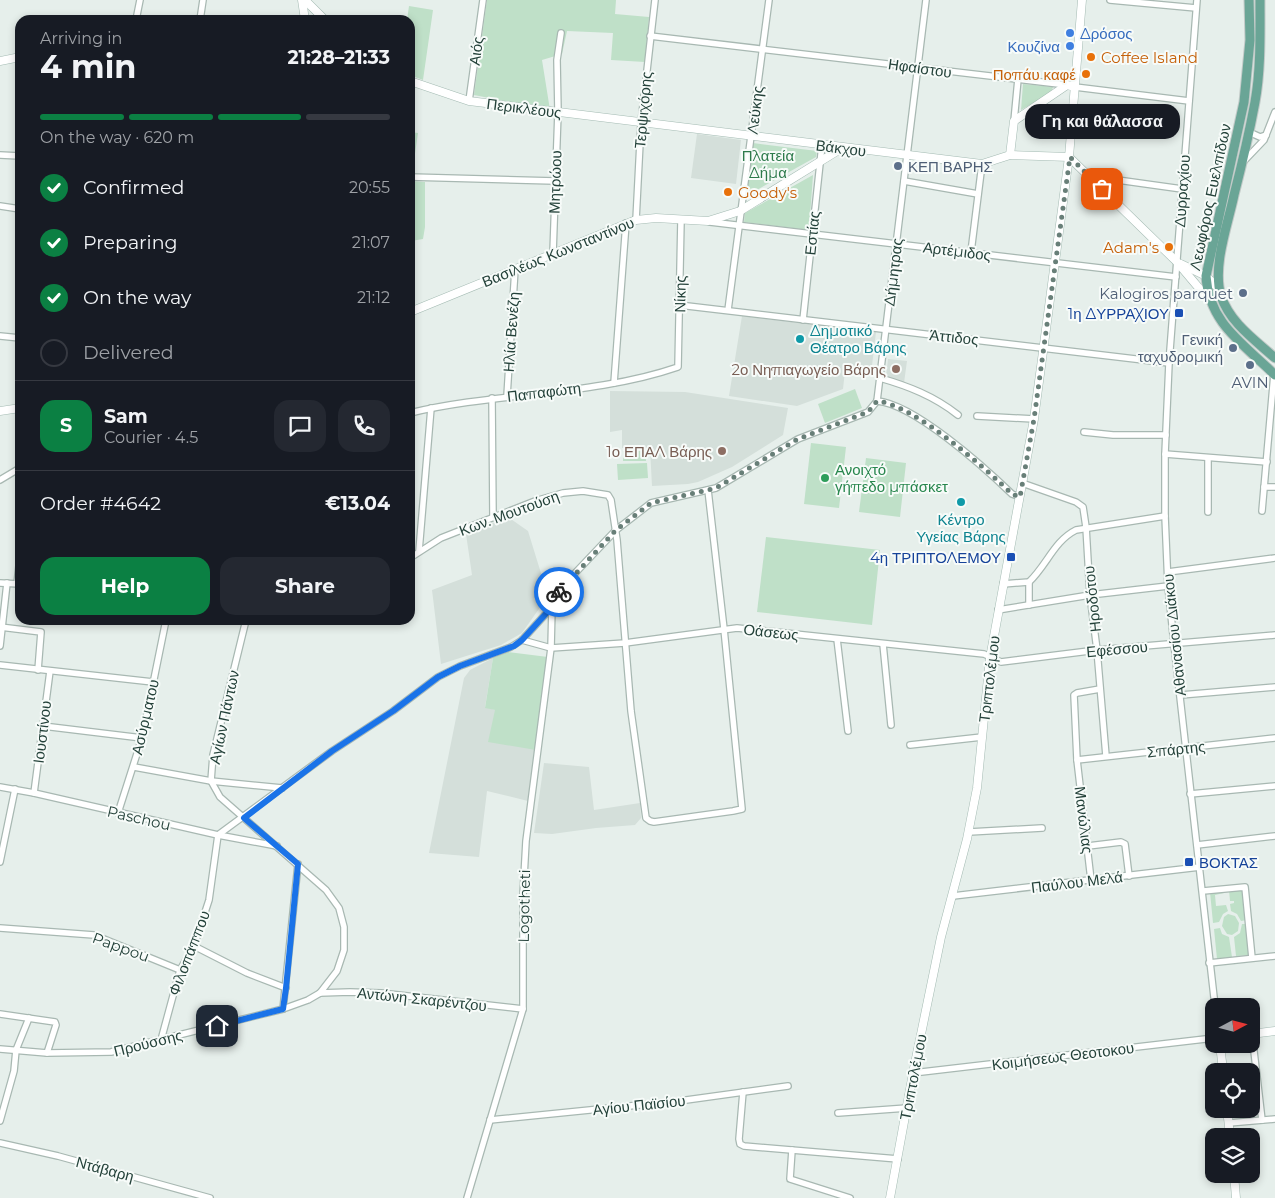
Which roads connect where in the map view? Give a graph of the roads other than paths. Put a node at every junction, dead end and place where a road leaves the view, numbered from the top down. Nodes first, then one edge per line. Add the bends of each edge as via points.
1 (140, 0) edge
2 (203, 0) edge
3 (304, 0) edge
4 (483, 0) edge
5 (655, 0) edge
6 (769, 0) edge
7 (926, 0) edge
8 (1082, 0) edge
9 (1110, 0) edge
10 (1197, 0) edge
11 (1249, 0) edge
12 (1260, 0) edge
13 (1196, 8) junction
14 (137, 15) edge
15 (201, 15) edge
16 (305, 15) edge
17 (321, 15) edge
18 (561, 33) dead end
19 (650, 36) junction
20 (763, 49) junction
21 (15, 58) edge
22 (0, 61) edge
23 (918, 66) junction
24 (1018, 79) junction
25 (415, 83) edge
26 (1071, 86) junction
27 (469, 101) junction
28 (1189, 101) junction
29 (558, 112) junction
30 (1275, 112) edge
31 (1014, 121) junction
32 (641, 123) junction
33 (1249, 132) junction
34 (1267, 133) junction
35 (752, 137) junction
36 (822, 146) junction
37 (842, 148) junction
38 (0, 155) edge
39 (1010, 155) junction
40 (15, 156) edge
41 (907, 156) junction
42 (1070, 157) junction
43 (820, 162) junction
44 (1242, 162) junction
45 (982, 164) junction
46 (1089, 176) junction
47 (415, 177) edge
48 (556, 181) junction
49 (904, 181) junction
50 (1182, 189) junction
51 (978, 194) junction
52 (0, 206) edge
53 (15, 208) edge
54 (740, 212) junction
55 (636, 220) junction
56 (682, 220) junction
57 (708, 222) junction
58 (626, 224) junction
59 (739, 224) junction
60 (812, 234) junction
61 (896, 244) junction
62 (971, 252) junction
63 (553, 253) junction
64 (1177, 262) junction
65 (1055, 263) junction
66 (515, 268) junction
67 (1206, 276) junction
68 (1176, 277) junction
69 (1220, 290) junction
70 (1209, 300) junction
71 (679, 305) junction
72 (415, 310) edge
73 (728, 310) junction
74 (803, 320) junction
75 (886, 329) junction
76 (0, 336) edge
77 (15, 338) edge
78 (1044, 347) junction
79 (1275, 358) edge
80 (1169, 363) junction
81 (678, 367) joint
82 (1275, 374) edge
83 (880, 378) junction
84 (614, 383) junction
85 (507, 396) junction
86 (492, 398) junction
87 (877, 401) junction
88 (431, 408) junction
89 (15, 409) edge
90 (0, 411) edge
91 (415, 412) edge
92 (958, 415) dead end
93 (977, 416) dead end
94 (1034, 419) junction
95 (1084, 432) dead end
96 (1166, 435) junction
97 (1165, 454) junction
98 (1208, 458) junction
99 (1267, 462) junction
100 (15, 471) edge
101 (0, 480) edge
102 (1022, 483) junction
103 (1264, 486) junction
104 (1275, 487) edge
105 (708, 490) junction
106 (1020, 497) junction
107 (1262, 511) dead end
108 (1208, 512) dead end
109 (493, 516) junction
110 (1165, 516) junction
111 (1086, 527) junction
112 (616, 530) junction
113 (419, 551) junction
114 (415, 554) edge
115 (1275, 558) edge
116 (1168, 572) junction
117 (0, 582) edge
118 (1029, 582) junction
119 (7, 583) junction
120 (15, 584) edge
121 (1003, 584) junction
122 (1168, 586) junction
123 (1090, 595) junction
124 (1029, 605) junction
125 (552, 607) junction
126 (998, 610) junction
127 (165, 625) edge
128 (245, 625) edge
129 (1, 627) edge
130 (724, 629) junction
131 (1275, 635) edge
132 (837, 638) junction
133 (522, 640) junction
134 (625, 643) junction
135 (883, 644) junction
136 (1174, 644) junction
137 (0, 646) edge
138 (551, 648) junction
139 (1097, 650) junction
140 (990, 658) junction
141 (0, 665) edge
142 (38, 670) junction
143 (50, 671) junction
144 (153, 682) junction
145 (1275, 687) edge
146 (1100, 689) junction
147 (1181, 695) junction
148 (891, 725) dead end
149 (43, 726) junction
150 (848, 732) dead end
151 (982, 737) junction
152 (142, 738) junction
153 (1275, 738) edge
154 (910, 745) dead end
155 (1185, 748) junction
156 (1106, 756) junction
157 (1077, 760) junction
158 (134, 767) junction
159 (211, 781) junction
160 (1275, 786) edge
161 (0, 788) edge
162 (282, 788) junction
163 (16, 789) junction
164 (34, 793) junction
165 (1190, 794) junction
166 (118, 813) junction
167 (244, 818) junction
168 (1042, 828) dead end
169 (969, 832) junction
170 (218, 835) junction
171 (1275, 836) edge
172 (1197, 845) junction
173 (278, 846) junction
174 (1088, 846) junction
175 (0, 862) edge
176 (298, 864) junction
177 (1200, 867) junction
178 (1129, 876) junction
179 (1092, 880) junction
180 (1203, 891) junction
181 (953, 896) junction
182 (0, 928) edge
183 (194, 946) junction
184 (1275, 956) edge
185 (1252, 958) junction
186 (1209, 963) junction
187 (180, 970) junction
188 (286, 988) junction
189 (320, 993) junction
190 (1214, 998) edge
191 (283, 1009) junction
192 (523, 1009) junction
193 (0, 1014) edge
194 (30, 1018) junction
195 (1275, 1031) edge
196 (1260, 1033) edge
197 (1205, 1039) edge
198 (161, 1040) junction
199 (0, 1049) edge
200 (16, 1050) junction
201 (47, 1053) junction
202 (1254, 1053) edge
203 (913, 1073) junction
204 (788, 1086) dead end
205 (743, 1092) junction
206 (906, 1108) junction
207 (838, 1114) dead end
208 (1228, 1118) edge
209 (0, 1119) edge
210 (1275, 1119) edge
211 (490, 1120) junction
212 (1262, 1120) junction
213 (1229, 1123) junction
214 (1229, 1128) edge
215 (0, 1143) edge
216 (792, 1150) junction
217 (898, 1159) junction
218 (1235, 1183) edge
219 (210, 1198) edge
220 (467, 1198) edge
221 (850, 1198) edge
222 (890, 1198) edge
223 (1236, 1198) edge

1 - 14 street
2 - 15 street
3 - 16 street
3 - 17 street
4 - 27 street, Αιός
5 - 19 street, Τερψιχόρης
6 - 20 street, Λεύκης
7 - 23 street, Δήμητρας
8 - 26 street, Τριπτολέμου
9 - 13 street
10 - 13 street, Δυρραχίου
11 - 67 main road, Λεωφόρος Ευελπίδων via 1250,40 1244,102
12 - 33 main road, Λεωφόρος Ευελπίδων via 1255,100
13 - 28 street, Δυρραχίου
18 - 29 street, Μητρώου via 557,60
19 - 20 street, Ηφαίστου
19 - 32 street, Τερψιχόρης
20 - 23 street, Ηφαίστου
20 - 35 street, Λεύκης
21 - 22 street
23 - 24 street, Ηφαίστου
23 - 41 street, Δήμητρας
24 - 26 street, Ηφαίστου
24 - 31 street
25 - 27 street, Περικλέους
26 - 28 street, Ηφαίστου
26 - 31 street
26 - 42 street, Τριπτολέμου
27 - 29 street, Περικλέους
28 - 50 street, Δυρραχίου
29 - 32 street, Περικλέους
29 - 48 street, Μητρώου
30 - 34 street
31 - 39 street
32 - 35 street, Βάκχου
32 - 55 street, Τερψιχόρης
33 - 34 street via 1260,137
33 - 44 main road, Λεωφόρος Ευελπίδων
34 - 44 street
35 - 36 street, Βάκχου
35 - 54 street, Λεύκης
36 - 37 street, Βάκχου
36 - 43 street, Εστίας
37 - 41 street, Βάκχου
37 - 43 street, Βασιλέως Κωνσταντίνου
38 - 40 street
39 - 42 street
39 - 45 street, Βάκχου
41 - 45 street, Βάκχου
41 - 49 street, Δήμητρας
42 - 46 street
42 - 65 street, Τριπτολέμου
43 - 54 street, Βασιλέως Κωνσταντίνου
43 - 60 street, Εστίας
44 - 69 main road, Λεωφόρος Ευελπίδων via 1220,259
45 - 51 street
46 - 50 street
46 - 64 street
47 - 48 street
48 - 63 street, Μητρώου
49 - 51 street
49 - 61 street, Δήμητρας
50 - 64 street, Δυρραχίου
51 - 62 street
52 - 53 street
54 - 57 street, Βασιλέως Κωνσταντίνου
54 - 59 street, Λεύκης
55 - 56 street, Βασιλέως Κωνσταντίνου
55 - 58 street, Βασιλέως Κωνσταντίνου
56 - 57 street, Βασιλέως Κωνσταντίνου
56 - 71 street, Νίκης
57 - 59 street, Αρτέμιδος
58 - 63 street, Βασιλέως Κωνσταντίνου
58 - 84 street
59 - 60 street, Αρτέμιδος
59 - 73 street, Λεύκης
60 - 61 street, Αρτέμιδος
60 - 74 street, Εστίας
61 - 62 street, Αρτέμιδος
61 - 75 street, Δήμητρας
62 - 65 street, Αρτέμιδος
63 - 66 street, Βασιλέως Κωνσταντίνου
64 - 67 street
64 - 68 street, Αθανασίου Διάκου
64 - 70 street
65 - 68 street, Αρτέμιδος
65 - 78 street, Τριπτολέμου
66 - 72 street, Βασιλέως Κωνσταντίνου
66 - 85 street, Ηλία Βενέζη
67 - 69 street
67 - 70 main road, Λεωφόρος Ευελπίδων
68 - 80 street, Αθανασίου Διάκου
69 - 79 main road, Λεωφόρος Ευελπίδων via 1236,322
70 - 82 main road, Λεωφόρος Ευελπίδων via 1231,334
71 - 73 street, Άττιδος
71 - 81 street, Νίκης
73 - 74 street, Άττιδος
74 - 75 street, Άττιδος
75 - 78 street, Άττιδος
75 - 83 street, Δήμητρας
76 - 77 street
78 - 80 street, Άττιδος
78 - 94 street, Τριπτολέμου
80 - 96 street, Αθανασίου Διάκου
81 - 84 street, Παπαφώτη
82 - 99 street
83 - 87 street, Δήμητρας
83 - 92 street via 927,394
84 - 85 street, Παπαφώτη
85 - 86 street, Παπαφώτη
86 - 88 street, Παπαφώτη
86 - 109 street
87 - 105 street via 868,412 798,439 728,482
87 - 106 street via 909,412 976,460 1012,494
88 - 91 street, Παπαφώτη
88 - 113 street
89 - 90 street
93 - 94 street
94 - 102 street, Τριπτολέμου
95 - 96 street
96 - 97 street, Αθανασίου Διάκου
97 - 98 street
97 - 110 street, Αθανασίου Διάκου
98 - 99 street
98 - 108 street
99 - 103 street
100 - 101 street
102 - 106 street, Τριπτολέμου
102 - 111 street, Ηροδότου via 1076,502 1083,507
103 - 104 street
103 - 107 street
105 - 112 street via 651,503
105 - 130 street
106 - 121 street, Τριπτολέμου
109 - 112 street, Κων. Μουτούση via 563,493 603,493 611,500
109 - 113 street, Κων. Μουτούση
110 - 111 street
110 - 116 street, Αθανασίου Διάκου
111 - 118 street via 1066,535
111 - 123 street, Ηροδότου
112 - 125 street via 560,589
112 - 134 street, Κων. Μουτούση
113 - 114 street, Κων. Μουτούση
115 - 116 street
116 - 122 street, Αθανασίου Διάκου
117 - 119 street
118 - 121 street
118 - 124 street
119 - 120 street
119 - 129 street
121 - 126 street, Τριπτολέμου
122 - 123 street
122 - 136 street, Αθανασίου Διάκου
123 - 124 street
123 - 139 street, Ηροδότου
124 - 126 street
125 - 133 street
125 - 138 street, Logotheti
126 - 140 street, Τριπτολέμου
127 - 144 street, Ασύρματου
128 - 159 street, Αγίων Πάντων via 213,755
129 - 137 street
129 - 142 street via 42,632
130 - 132 street, Οάσεως
130 - 134 street, Οάσεως
130 - 134 street, Κων. Μουτούση via 742,809 726,812 654,822 646,818
131 - 136 street, Εφέσσου
132 - 135 street, Οάσεως
132 - 150 street
133 - 138 street, Οάσεως
133 - 162 street via 438,677
134 - 138 street, Οάσεως
135 - 140 street, Οάσεως via 984,654
135 - 148 street
136 - 139 street, Εφέσσου
136 - 147 street, Αθανασίου Διάκου
138 - 192 street, Logotheti via 526,841
139 - 140 street, Εφέσσου via 1001,662
139 - 146 street, Ηροδότου
140 - 151 street, Τριπτολέμου
141 - 142 street
142 - 143 street
143 - 144 street
143 - 149 street, Ιουστίνου
144 - 152 street, Ασύρματου
145 - 147 street
146 - 156 street, Ηροδότου
146 - 157 street, Μανώλιας via 1074,695
147 - 155 street, Αθανασίου Διάκου
149 - 152 street
149 - 164 street, Ιουστίνου
151 - 154 street
151 - 169 street, Τριπτολέμου
152 - 158 street, Ασύρματου
153 - 155 street, Σπάρτης
155 - 156 street, Σπάρτης
155 - 165 street, Αθανασίου Διάκου
156 - 157 street, Σπάρτης
157 - 174 street, Μανώλιας
158 - 159 street
158 - 166 street, Ασύρματου
159 - 162 street
159 - 167 street, Αγίων Πάντων via 220,797
160 - 165 street
161 - 163 street, Paschou
162 - 167 street
163 - 164 street, Paschou
163 - 175 street
164 - 166 street, Paschou
165 - 172 street, Αθανασίου Διάκου
166 - 170 street, Paschou
167 - 170 street
167 - 173 street, Αγίων Πάντων
168 - 169 street
169 - 181 street, Τριπτολέμου
170 - 173 street, Paschou
170 - 183 street, Φιλοπάππου via 209,900
171 - 172 street
172 - 177 street, Αθανασίου Διάκου
173 - 176 street, Αγίων Πάντων
174 - 178 street via 1125,844
174 - 179 street, Μανώλιας
176 - 188 street
176 - 189 street, Αγίων Πάντων via 326,890 339,908 344,927 344,950 336,971
177 - 178 street, Παύλου Μελά
177 - 180 street, Αθανασίου Διάκου
178 - 179 street, Παύλου Μελά
179 - 181 street, Παύλου Μελά
180 - 185 street via 1245,887
180 - 186 street, Αθανασίου Διάκου
181 - 203 street, Τριπτολέμου via 941,937
182 - 187 street via 94,935
183 - 187 street, Φιλοπάππου
183 - 188 street via 247,973
184 - 185 street
185 - 186 street
186 - 190 street, Αθανασίου Διάκου
187 - 198 street, Φιλοπάππου
188 - 191 street
189 - 191 street, Προύσσης
189 - 192 street, Αντώνη Σκαρέντζου via 381,993
191 - 198 street, Προύσσης
192 - 211 street, Logotheti
193 - 194 street
194 - 200 street
194 - 201 street via 56,1023
195 - 196 street
197 - 203 street, Κοιμήσεως Θεοτοκου
198 - 201 street, Προύσσης via 111,1052
199 - 200 street, Προύσσης
200 - 201 street, Προύσσης
200 - 209 street via 14,1070
202 - 212 street
203 - 206 street, Τριπτολέμου
204 - 205 street, Αγίου Παϊσίου
205 - 211 street, Αγίου Παϊσίου
205 - 216 street via 740,1144
206 - 207 street
206 - 217 street, Τριπτολέμου
208 - 213 street
210 - 212 street
211 - 220 street, Logotheti
212 - 213 street
213 - 214 street
215 - 219 street, Ντάβαρη
216 - 217 street
216 - 221 street via 792,1180
217 - 222 street, Τριπτολέμου
218 - 223 street

